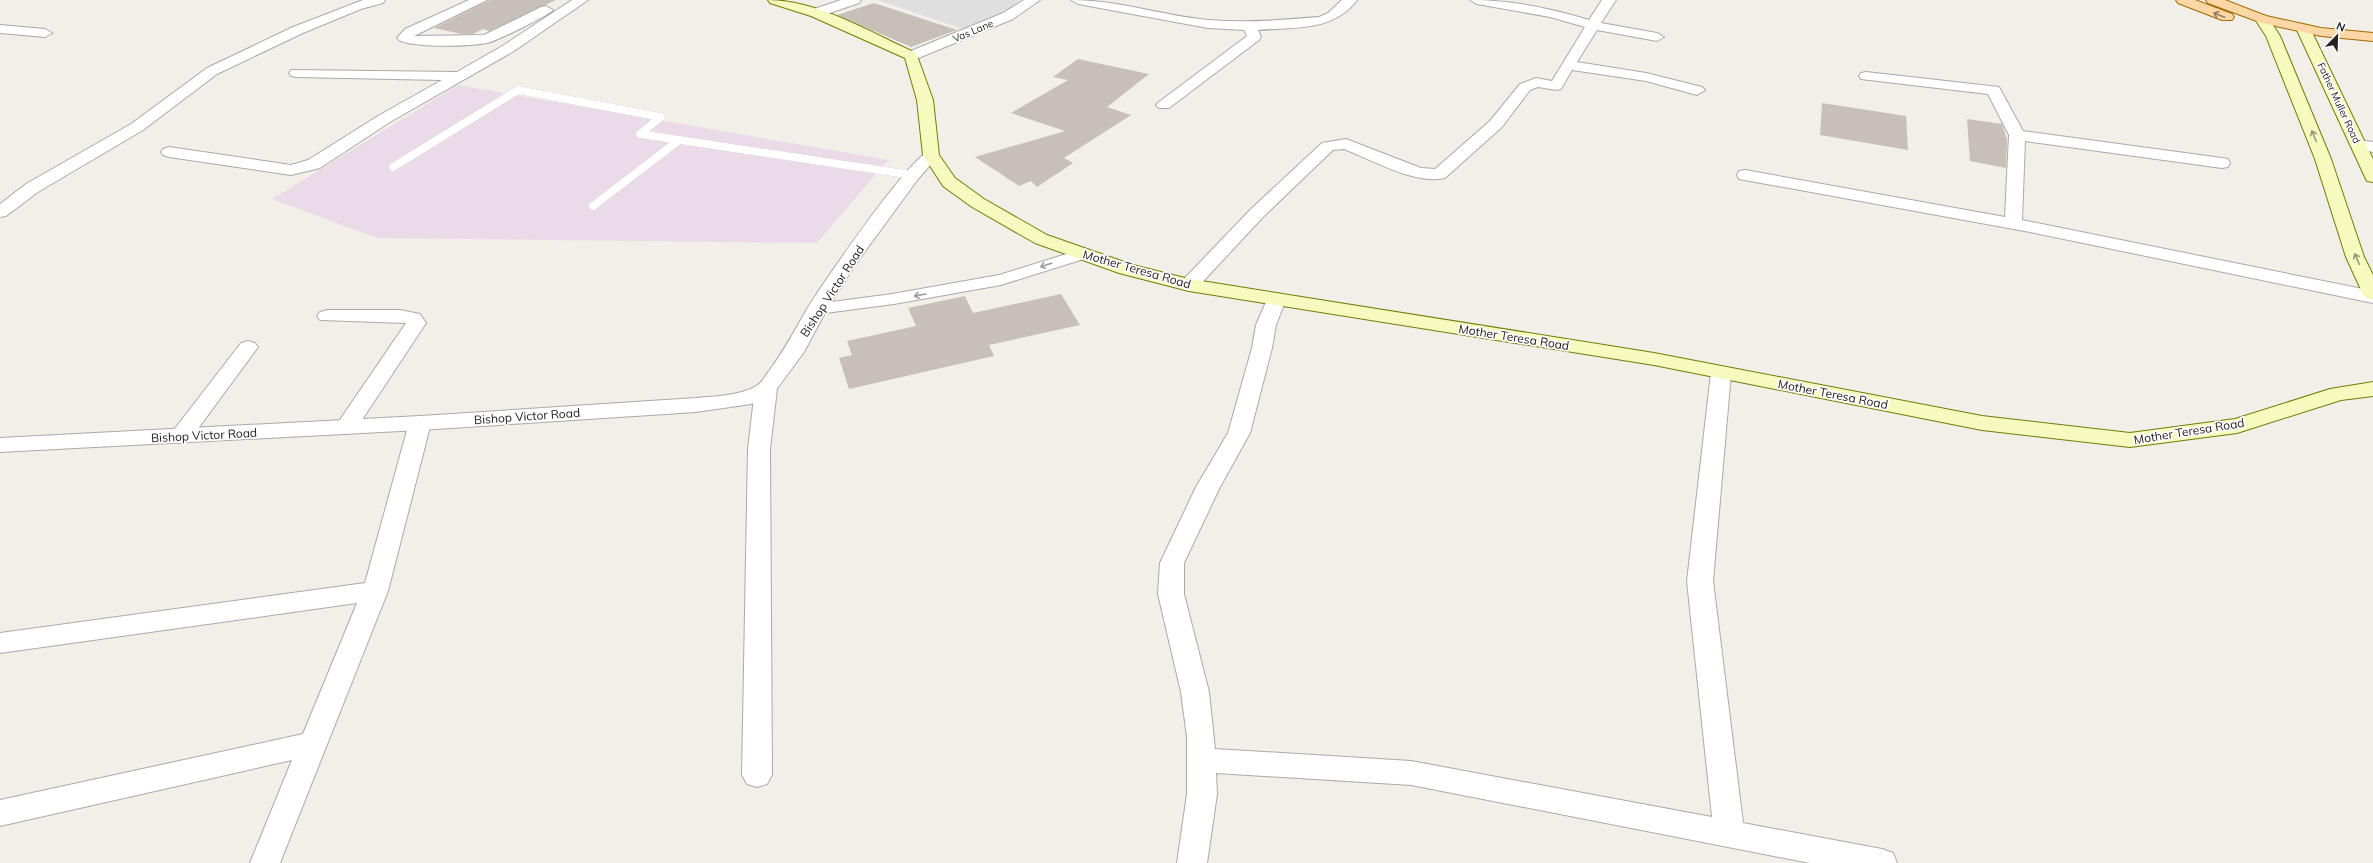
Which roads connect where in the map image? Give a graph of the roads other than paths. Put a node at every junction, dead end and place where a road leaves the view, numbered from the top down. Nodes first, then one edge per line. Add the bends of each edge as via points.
1 (378, 0) edge
2 (480, 0) edge
3 (775, 0) edge
4 (854, 0) edge
5 (1033, 0) edge
6 (1078, 0) edge
7 (1350, 0) edge
8 (1477, 0) edge
9 (1608, 0) edge
10 (2183, 0) edge
11 (2213, 0) edge
12 (565, 2) edge
13 (816, 13) junction
14 (2262, 19) junction
15 (1591, 25) junction
16 (1249, 26) junction
17 (2303, 28) junction
18 (0, 29) edge
19 (44, 33) dead end
20 (2273, 36) junction
21 (1657, 37) dead end
22 (2373, 37) edge
23 (2310, 42) junction
24 (910, 56) junction
25 (1568, 65) junction
26 (296, 73) dead end
27 (457, 76) junction
28 (1866, 76) dead end
29 (1697, 90) dead end
30 (1164, 105) dead end
31 (2017, 135) junction
32 (678, 141) junction
33 (2366, 146) edge
34 (169, 152) dead end
35 (931, 155) junction
36 (2222, 163) dead end
37 (393, 167) dead end
38 (912, 175) junction
39 (1745, 175) dead end
40 (2373, 177) edge
41 (593, 206) dead end
42 (0, 212) edge
43 (2012, 224) junction
44 (1083, 254) junction
45 (1189, 285) junction
46 (2373, 296) edge
47 (1276, 299) junction
48 (817, 309) junction
49 (328, 316) dead end
50 (248, 347) dead end
51 (1721, 373) junction
52 (766, 389) junction
53 (2373, 389) edge
54 (420, 423) junction
55 (346, 427) junction
56 (181, 436) junction
57 (0, 445) edge
58 (375, 591) junction
59 (0, 643) edge
60 (313, 744) junction
61 (1202, 760) junction
62 (757, 775) dead end
63 (0, 813) edge
64 (1730, 834) junction
65 (265, 863) edge
66 (1192, 863) edge
67 (1882, 863) edge

1 - 42 street via 356,6 298,30 212,71 137,127 32,188
2 - 12 street via 410,32 404,38 464,41 487,39
3 - 13 main road
4 - 13 street
5 - 24 street, Vas Lane via 1008,16
6 - 16 street via 1208,24
7 - 16 street via 1333,16 1321,21
8 - 15 street via 1552,13
9 - 15 street via 1602,13
20 -> 10 main road
11 - 14 main road
12 - 27 street via 509,48
13 - 24 main road
14 - 17 main road
14 - 20 main road
15 - 21 street
15 - 25 street
16 - 30 street via 1254,37
17 - 22 main road
17 - 23 main road, Father Muller Road
18 - 19 street
20 - 23 main road
46 -> 20 main road via 2355,257 2323,159
23 - 33 main road, Father Muller Road
24 - 35 main road, Mother Teresa Road via 926,100
25 - 29 street via 1646,78
25 - 45 street via 1556,86 1536,82 1525,87 1496,124 1439,174 1418,173 1346,144 1328,146 1257,213
26 - 27 street
27 - 34 street via 314,164 303,168 291,170
28 - 31 street via 1994,90
31 - 36 street
31 - 43 street
32 - 37 lane via 640,134 661,117 518,90
32 - 38 lane
32 - 41 lane
33 - 40 main road, Father Muller Road
35 - 38 street, Bishop Victor Road
35 - 44 main road, Mother Teresa Road via 948,182 978,203 1041,239
38 - 48 street, Bishop Victor Road
39 - 43 street
43 - 46 street
44 - 45 main road, Mother Teresa Road via 1126,269
44 -> 48 lane via 1000,280 893,299
45 - 47 main road, Mother Teresa Road
47 - 51 main road, Mother Teresa Road
47 - 61 street via 1266,326 1248,406 1238,432 1208,487 1172,563 1171,594 1195,692
48 - 52 street, Bishop Victor Road via 794,352
49 - 55 street via 400,316 413,318 416,323
50 - 56 street
51 - 53 main road, Mother Teresa Road via 1982,423 2130,440 2237,426 2338,394
51 - 64 street via 1700,580
52 - 54 street, Bishop Victor Road via 743,399 696,405
52 - 62 street via 759,449
54 - 55 street, Bishop Victor Road
54 - 58 street
55 - 56 street, Bishop Victor Road
56 - 57 street, Bishop Victor Road
58 - 59 street
58 - 60 street
60 - 63 street
60 - 65 street
61 - 64 street via 1411,773
61 - 66 street via 1202,794
64 - 67 street

